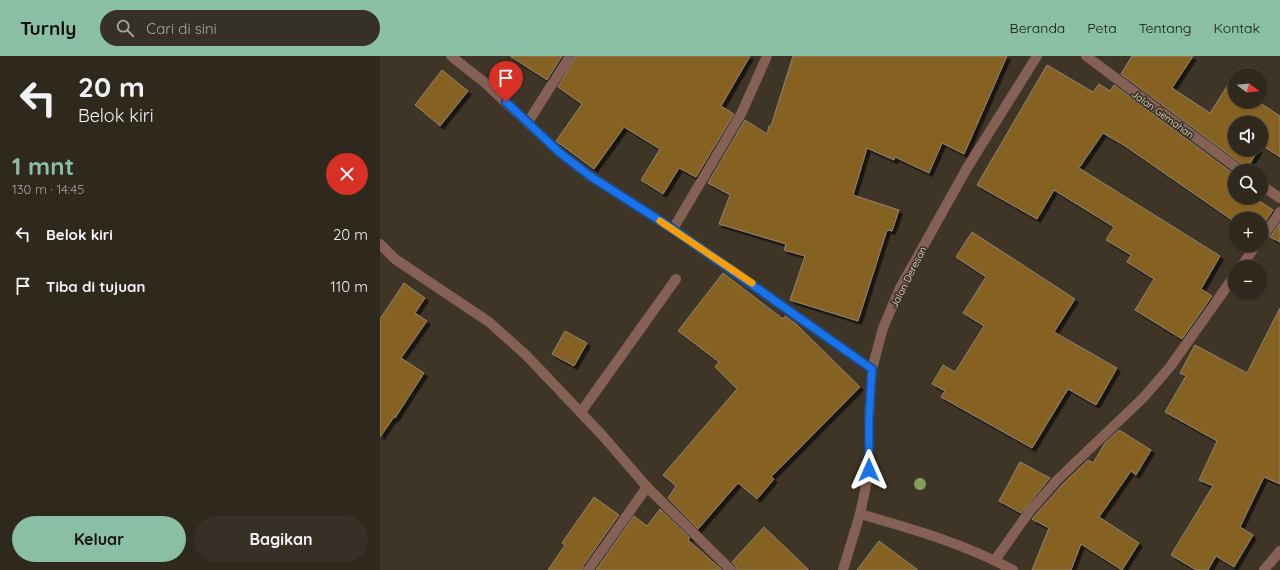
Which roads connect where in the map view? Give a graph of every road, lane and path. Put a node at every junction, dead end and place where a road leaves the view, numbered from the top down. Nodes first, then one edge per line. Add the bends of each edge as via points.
1 (451, 56) edge
2 (570, 56) edge
3 (767, 56) edge
4 (1037, 56) edge
5 (1086, 56) edge
6 (528, 122) junction
7 (1232, 164) edge
8 (1268, 190) edge
9 (1280, 198) edge
10 (1280, 212) edge
11 (673, 229) junction
12 (1268, 229) edge
13 (380, 244) edge
14 (676, 279) dead end
15 (1228, 285) edge
16 (872, 369) junction
17 (581, 412) junction
18 (647, 486) junction
19 (860, 514) junction
20 (1280, 551) edge
21 (995, 560) junction
22 (588, 570) edge
23 (732, 570) edge
24 (843, 570) edge
25 (1013, 570) edge
26 (1264, 570) edge

1 - 6 street
2 - 6 street
3 - 11 street via 741,114
4 - 16 street, Jalan Deresan via 967,168 900,288 883,328
5 - 7 street, Jalan Gemahan
6 - 11 street via 560,153 590,176
8 - 9 street
10 - 12 street
11 - 16 street
13 - 17 street via 395,259 489,322 526,355
14 - 17 street
15 - 21 street via 1170,367 1142,398 1057,480 1029,512
16 - 19 street, Jalan Deresan via 869,470
17 - 18 street
18 - 22 street
18 - 23 street
19 - 21 street via 932,535
19 - 24 street, Jalan Deresan
20 - 26 street
21 - 25 street

